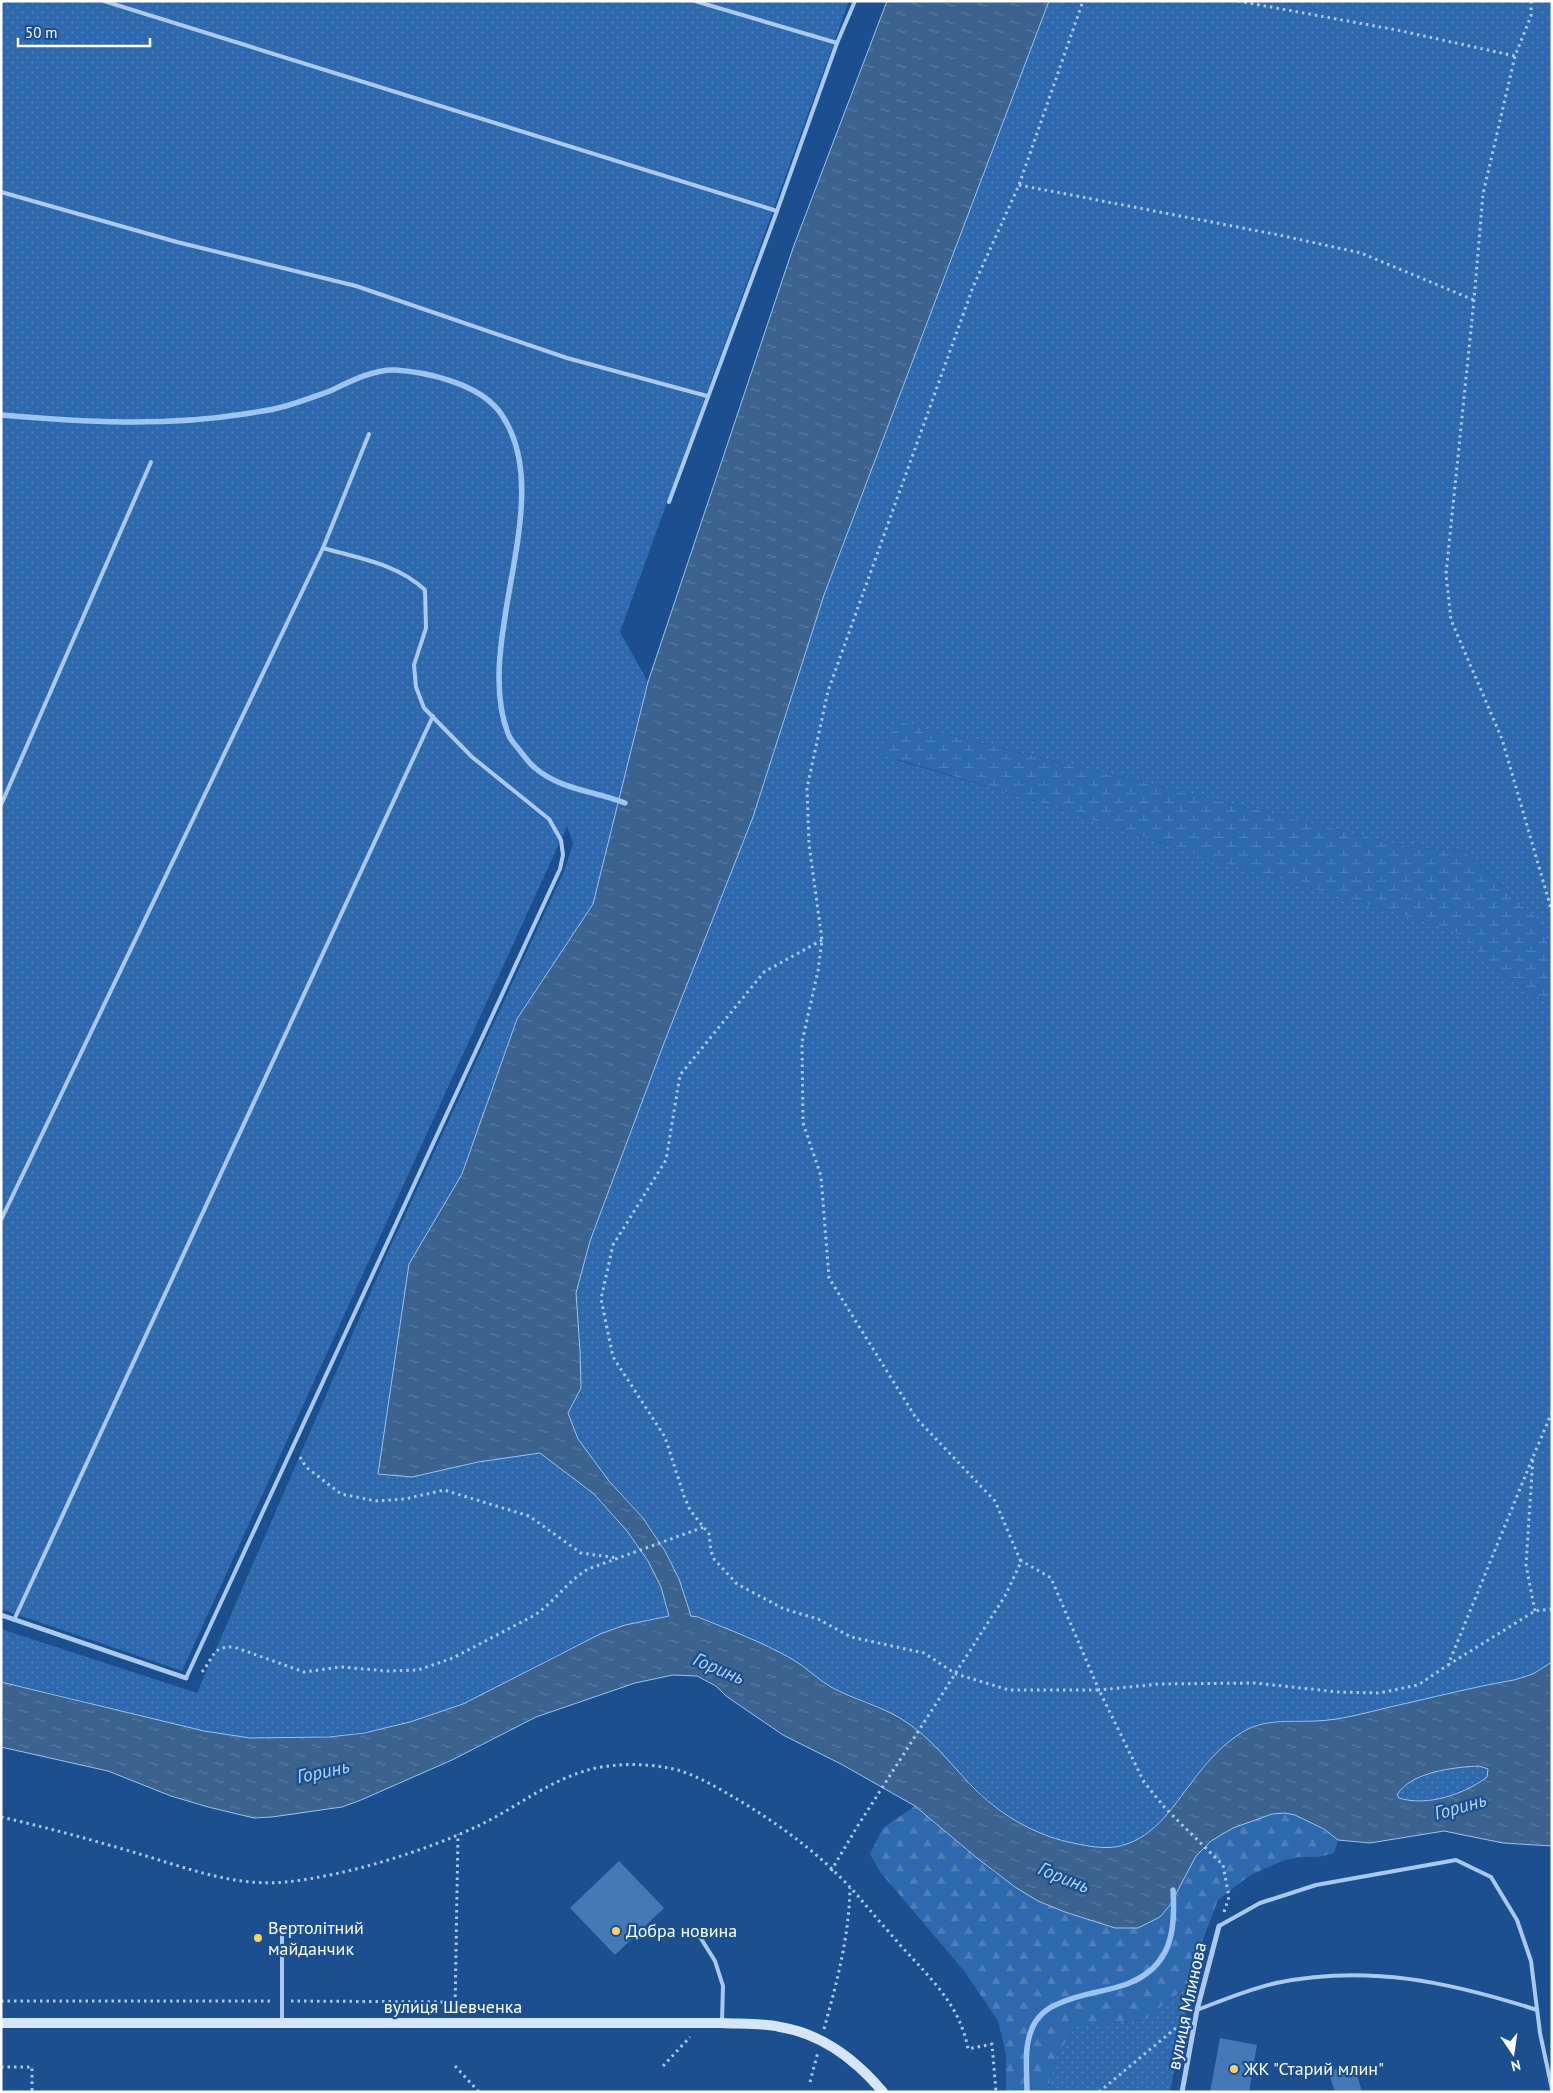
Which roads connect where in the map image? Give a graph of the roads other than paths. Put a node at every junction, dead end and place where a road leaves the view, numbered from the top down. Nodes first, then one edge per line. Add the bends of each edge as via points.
1 (104, 1) edge
2 (695, 1) edge
3 (855, 1) edge
4 (836, 43) junction
5 (1, 192) edge
6 (777, 211) junction
7 (707, 396) junction
8 (369, 434) dead end
9 (151, 462) dead end
10 (669, 502) dead end
11 (323, 548) junction
12 (434, 716) junction
13 (1, 805) edge
14 (1, 1220) edge
15 (1, 1615) edge
16 (14, 1620) junction
17 (186, 1678) joint
18 (1218, 1926) joint
19 (282, 1929) dead end
20 (695, 1929) dead end
21 (1197, 2010) junction
22 (1537, 2010) junction
23 (1, 2023) edge
24 (282, 2023) junction
25 (722, 2023) junction
26 (1552, 2089) edge
27 (883, 2092) edge
28 (1182, 2092) edge

1 - 6 lane
2 - 4 lane
3 - 4 lane
4 - 6 lane
5 - 7 lane via 177,242 356,286 567,358
6 - 7 lane
7 - 10 lane
8 - 11 lane
9 - 13 lane
11 - 12 lane via 387,566 413,579 425,590 426,628 414,665 416,688 424,708
11 - 14 lane
12 - 16 lane
12 - 17 lane via 439,726 467,752 549,819 561,840 562,862
15 - 16 street
16 - 17 street
18 - 21 street, вулиця Млинова
18 - 22 lane via 1260,1902 1316,1885 1456,1860 1491,1877 1509,1906 1531,1961
19 - 24 lane
20 - 25 lane via 716,1961 723,1986
21 - 22 lane via 1274,1983 1312,1976 1377,1974 1433,1982
21 - 28 street, вулиця Млинова
22 - 26 lane
23 - 24 street, вулиця Шевченка
24 - 25 street, вулиця Шевченка
25 - 27 street, вулиця Шевченка via 780,2026 805,2033 848,2056

